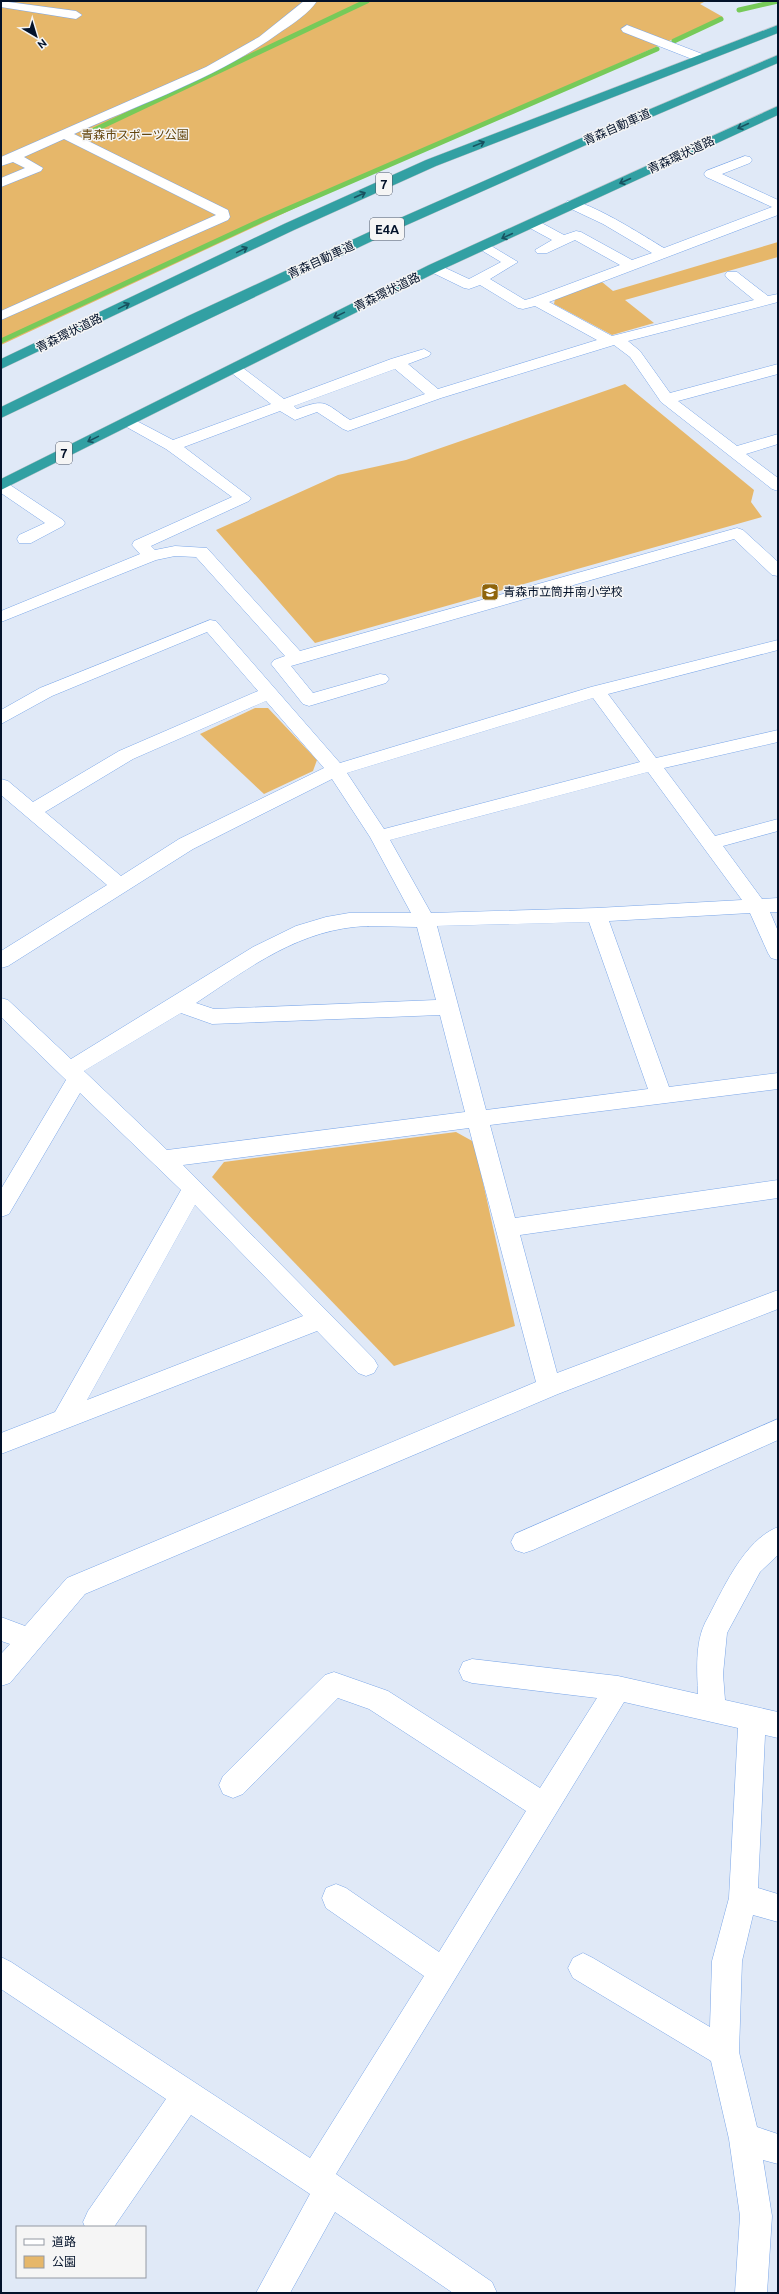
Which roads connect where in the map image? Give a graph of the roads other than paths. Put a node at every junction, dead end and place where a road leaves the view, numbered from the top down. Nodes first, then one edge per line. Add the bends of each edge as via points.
1 (311, 1) edge
2 (1, 3) edge
3 (76, 16) dead end
4 (627, 29) dead end
5 (778, 29) edge
6 (702, 58) junction
7 (778, 59) edge
8 (778, 110) edge
9 (64, 134) junction
10 (14, 157) junction
11 (745, 160) dead end
12 (1, 162) edge
13 (1, 183) edge
14 (572, 204) junction
15 (778, 205) edge
16 (778, 210) edge
17 (533, 224) junction
18 (563, 240) junction
19 (483, 247) junction
20 (542, 250) dead end
21 (663, 253) junction
22 (631, 265) junction
23 (434, 268) junction
24 (732, 275) dead end
25 (480, 279) junction
26 (771, 299) edge
27 (537, 301) junction
28 (1, 316) edge
29 (613, 341) junction
30 (424, 353) dead end
31 (396, 362) junction
32 (1, 366) edge
33 (234, 368) junction
34 (778, 369) edge
35 (436, 395) junction
36 (666, 399) junction
37 (281, 405) junction
38 (1, 413) edge
39 (128, 422) junction
40 (778, 440) edge
41 (172, 446) junction
42 (735, 452) junction
43 (1, 485) edge
44 (778, 486) edge
45 (25, 539) dead end
46 (151, 556) junction
47 (778, 571) edge
48 (1, 617) edge
49 (778, 645) edge
50 (296, 658) junction
51 (380, 679) dead end
52 (597, 691) junction
53 (269, 693) junction
54 (1, 718) edge
55 (778, 736) edge
56 (652, 765) junction
57 (336, 770) junction
58 (1, 785) edge
59 (33, 811) junction
60 (778, 825) edge
61 (379, 837) junction
62 (712, 843) junction
63 (120, 885) junction
64 (778, 904) edge
65 (757, 906) junction
66 (597, 915) junction
67 (425, 920) junction
68 (778, 953) edge
69 (1, 961) edge
70 (179, 1004) junction
71 (1, 1005) edge
72 (448, 1007) junction
73 (74, 1074) junction
74 (778, 1081) edge
75 (661, 1096) junction
76 (478, 1119) junction
77 (162, 1159) junction
78 (193, 1188) junction
79 (778, 1188) edge
80 (1, 1208) edge
81 (508, 1228) junction
82 (778, 1299) edge
83 (322, 1319) junction
84 (366, 1366) dead end
85 (549, 1387) junction
86 (63, 1421) junction
87 (778, 1429) edge
88 (1, 1444) edge
89 (778, 1538) edge
90 (524, 1542) dead end
91 (1, 1629) edge
92 (29, 1640) junction
93 (472, 1670) dead end
94 (1, 1674) edge
95 (618, 1688) junction
96 (712, 1710) junction
97 (752, 1719) junction
98 (778, 1725) edge
99 (234, 1785) dead end
100 (545, 1807) junction
101 (336, 1898) dead end
102 (743, 1898) junction
103 (778, 1908) edge
104 (583, 1968) dead end
105 (1, 1972) edge
106 (443, 1972) junction
107 (724, 2052) junction
108 (187, 2094) junction
109 (744, 2139) junction
110 (778, 2149) edge
111 (323, 2184) junction
112 (98, 2222) dead end
113 (272, 2293) edge
114 (481, 2293) edge
115 (751, 2293) edge

1 - 9 street via 255,46 166,92
2 - 3 street
4 - 6 street
5 - 6 highway, 青森環状道路 / 7
32 -> 6 highway, 青森環状道路 / 7 via 289,227 431,163
7 - 38 highway, 青森自動車道 / E4A via 634,119 356,243
8 -> 14 highway, 青森環状道路 / 7
9 - 10 street
9 - 28 street via 223,213 222,217
10 - 12 street
10 - 13 street via 36,168
11 - 15 street via 711,174
14 - 17 highway, 青森環状道路 / 7
14 - 21 street via 608,221
16 - 21 street
17 - 18 street
17 -> 19 highway, 青森環状道路 / 7
18 - 20 street
18 - 22 street via 576,235
19 - 23 highway, 青森環状道路 / 7
19 - 25 street via 511,262
21 - 22 street
22 - 27 street
23 - 25 street via 468,285
23 -> 33 highway, 青森環状道路 / 7
24 - 26 street
25 - 27 street via 523,305
26 - 29 street
27 - 29 street
29 - 35 street
29 - 36 street via 635,354
30 - 31 street
31 - 35 street
31 - 37 street
33 - 37 street
33 - 39 highway, 青森環状道路 / 7
34 - 36 street
35 - 37 street via 348,426 319,406 295,414
36 - 42 street
37 - 41 street
39 - 41 street
39 -> 43 highway, 青森環状道路 / 7
40 - 42 street
41 - 46 street via 243,498 140,545
42 - 44 street
43 - 45 street via 57,523
46 - 48 street
46 - 50 street via 176,551 201,552
47 - 50 street via 737,533
49 - 52 street
50 - 51 street via 280,664 310,700
52 - 56 street
52 - 57 street
53 - 54 street via 210,625 46,692
53 - 57 street
53 - 59 street via 126,754
55 - 56 street
56 - 61 street
56 - 62 street
57 - 61 street
57 - 63 street via 186,844
58 - 59 street
59 - 63 street
60 - 62 street
61 - 67 street
62 - 65 street
63 - 69 street
64 - 65 street
65 - 66 street
65 - 68 street
66 - 67 street
66 - 75 street
67 - 70 street via 348,920 312,929 275,943
67 - 72 street
70 - 72 street via 212,1016
70 - 73 street
71 - 73 street
72 - 76 street
73 - 77 street
73 - 80 street
74 - 75 street
75 - 76 street
76 - 77 street
76 - 81 street
77 - 78 street
78 - 83 street
78 - 86 street
79 - 81 street
81 - 85 street
82 - 85 street
83 - 84 street
83 - 86 street
85 - 92 street via 76,1586
86 - 88 street
87 - 90 street
89 - 96 street via 751,1564 714,1631 710,1674
91 - 92 street
92 - 94 street
93 - 95 street
95 - 96 street
95 - 100 street
96 - 97 street
97 - 98 street
97 - 102 street
99 - 100 street via 334,1684 378,1700
100 - 106 street
101 - 106 street
102 - 103 street
102 - 107 street via 727,1961
104 - 107 street
105 - 108 street
106 - 111 street
107 - 109 street
108 - 111 street
108 - 112 street
109 - 110 street
109 - 115 street via 756,2216
111 - 113 street
111 - 114 street

